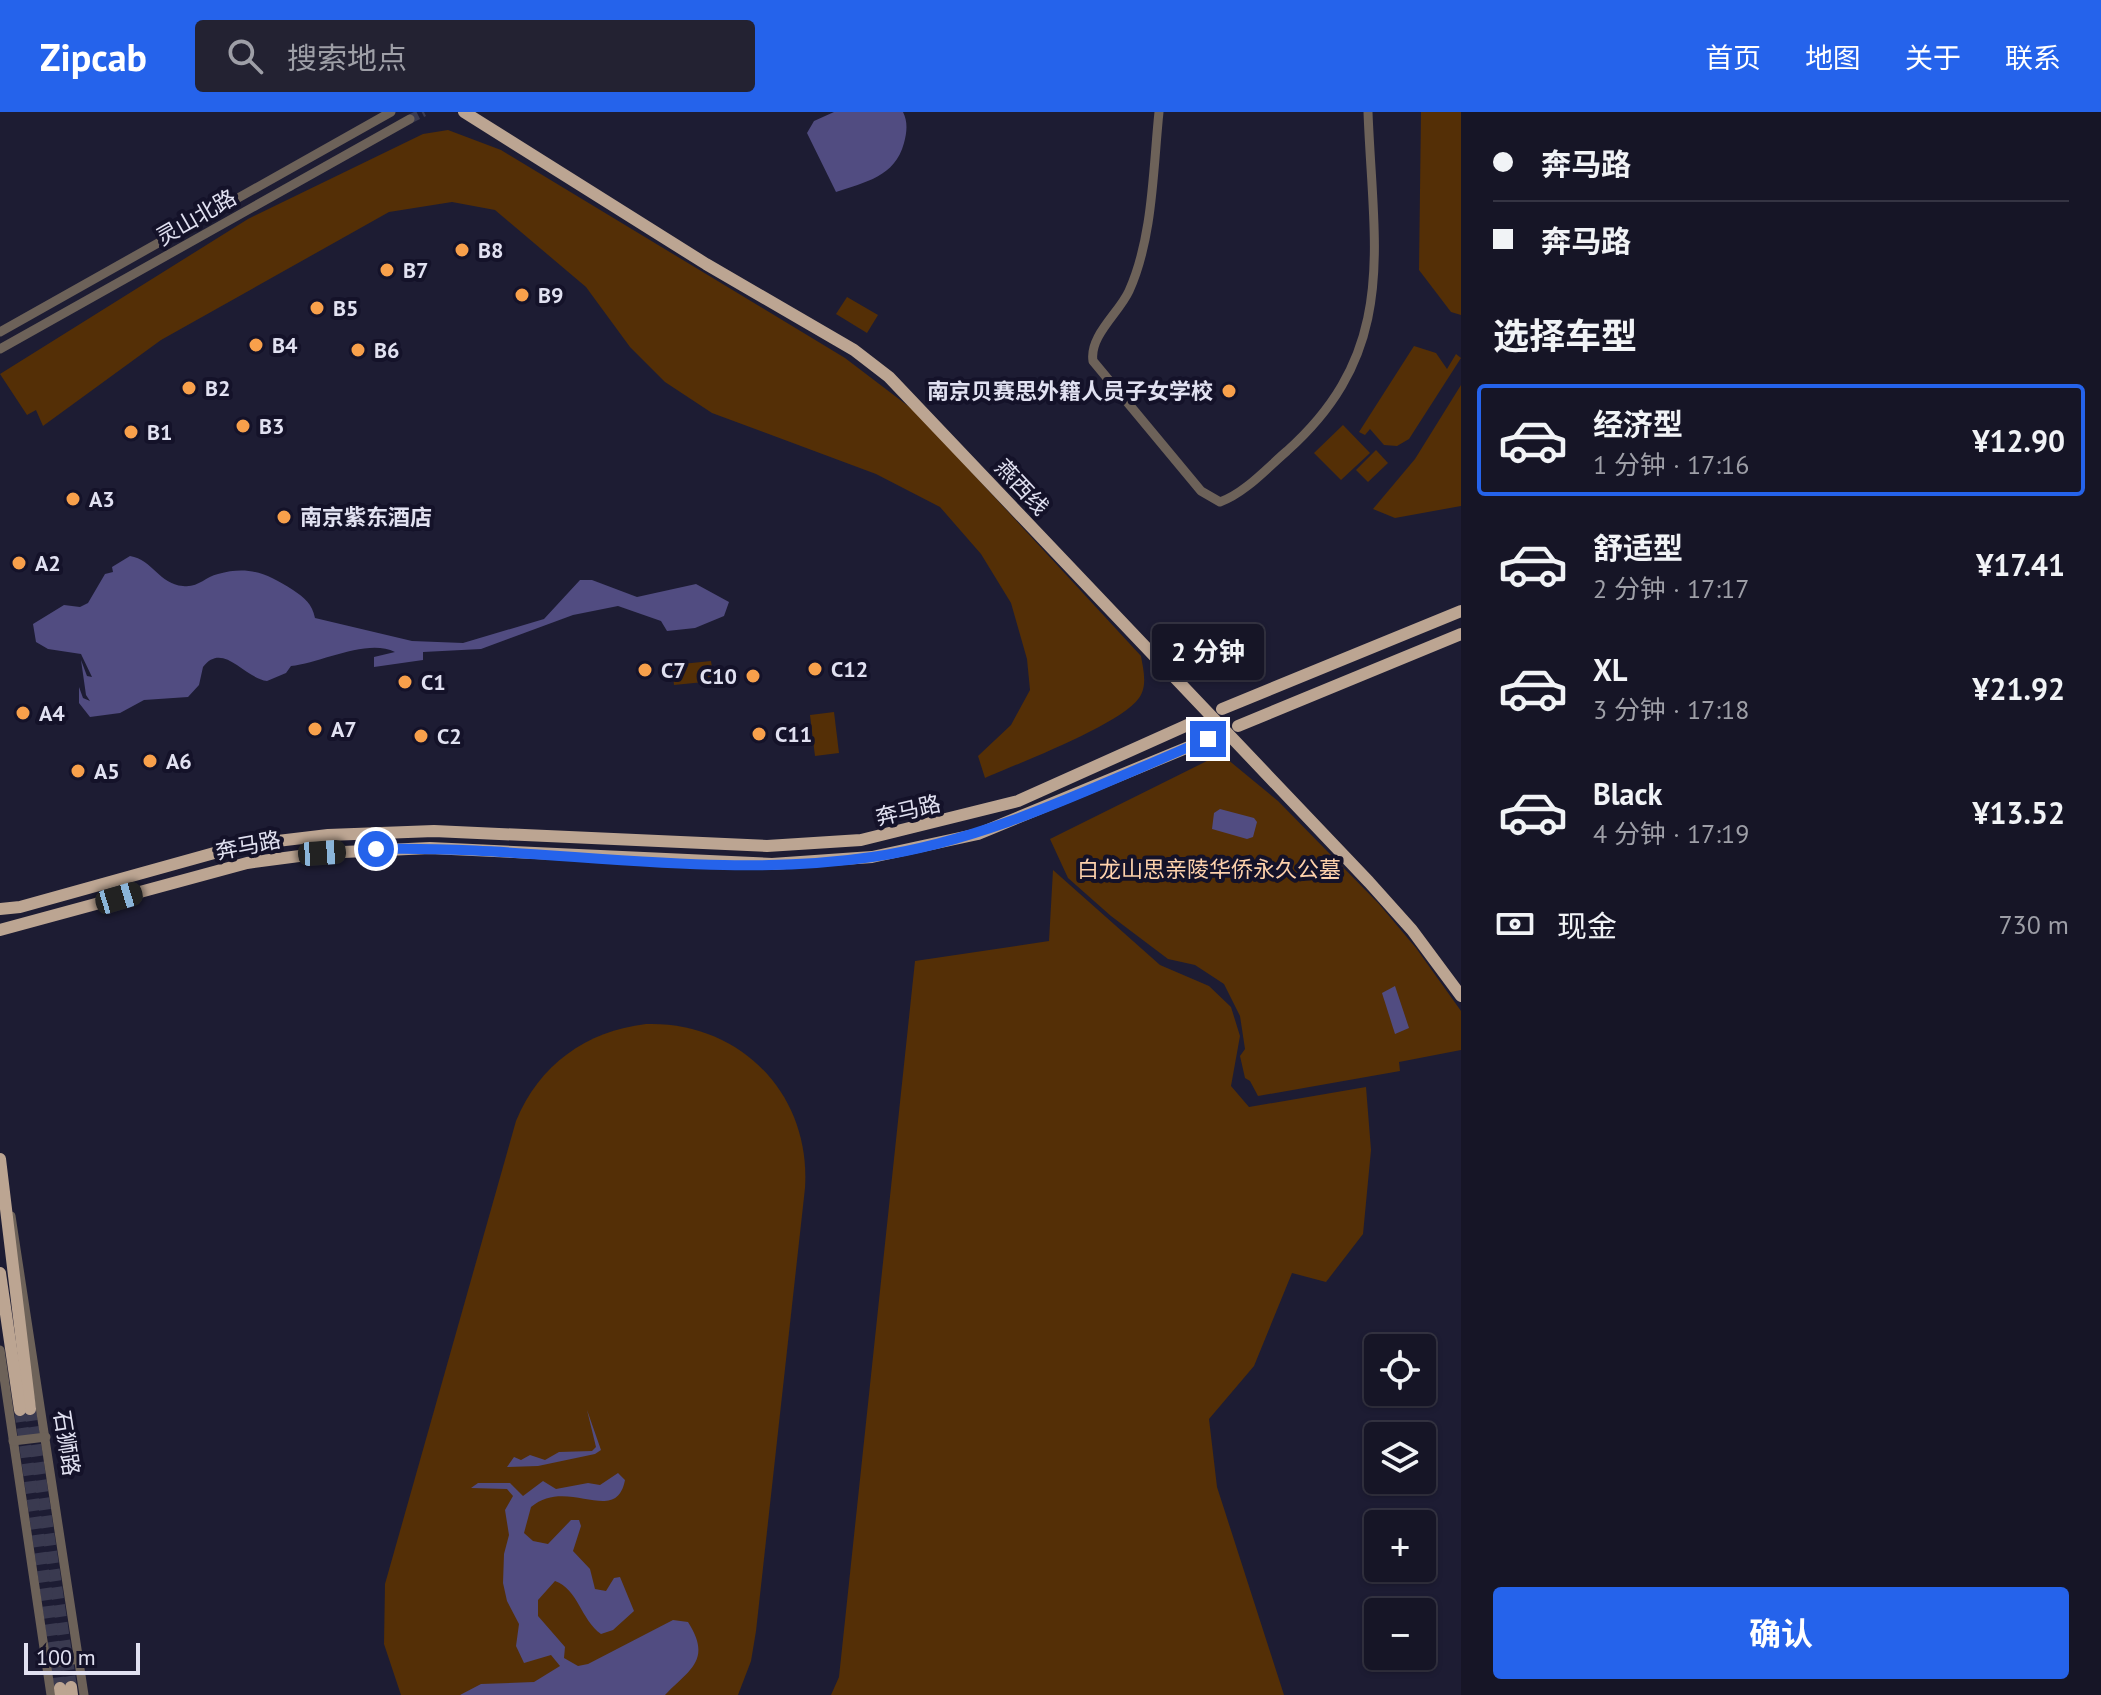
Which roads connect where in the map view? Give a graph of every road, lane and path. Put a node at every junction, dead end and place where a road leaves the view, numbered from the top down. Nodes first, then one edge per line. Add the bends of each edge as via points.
1 (391, 112) edge
2 (464, 112) edge
3 (1159, 112) edge
4 (1368, 112) edge
5 (410, 119) dead end
6 (0, 332) edge
7 (0, 349) edge
8 (1461, 611) edge
9 (1461, 634) edge
10 (1222, 709) dead end
11 (1192, 723) dead end
12 (1238, 726) dead end
13 (1208, 739) dead end
14 (0, 909) edge
15 (0, 930) edge
16 (1461, 996) edge
17 (0, 1159) edge
18 (5, 1199) junction
19 (0, 1273) edge
20 (0, 1350) edge
21 (46, 1437) junction
22 (13, 1441) junction
23 (79, 1659) junction
24 (46, 1664) junction
25 (63, 1692) edge
26 (84, 1695) edge

1 - 6 street, 灵山北路
2 - 16 main road, 燕西线 via 854,350 889,377 1369,882
3 - 4 street via 1138,269 1092,352 1097,370 1201,491 1220,502 1313,426 1358,358 1369,327 1376,262
5 - 7 street, 灵山北路
8 - 10 main road
9 - 12 main road
11 - 14 main road, 奔马路 via 1018,801 861,840 767,846 434,831 328,835 243,845
13 - 15 main road, 奔马路 via 978,834 872,857 772,864 430,848 322,853 247,863
17 - 18 main road, 石狮路
18 - 19 main road, 石狮路 via 25,1409
18 - 21 street, 石狮路 via 14,1224
20 - 22 street
21 - 22 street
21 - 23 street, 石狮路
22 - 24 street
23 - 24 street
23 - 26 street, 石狮路
24 - 25 street

